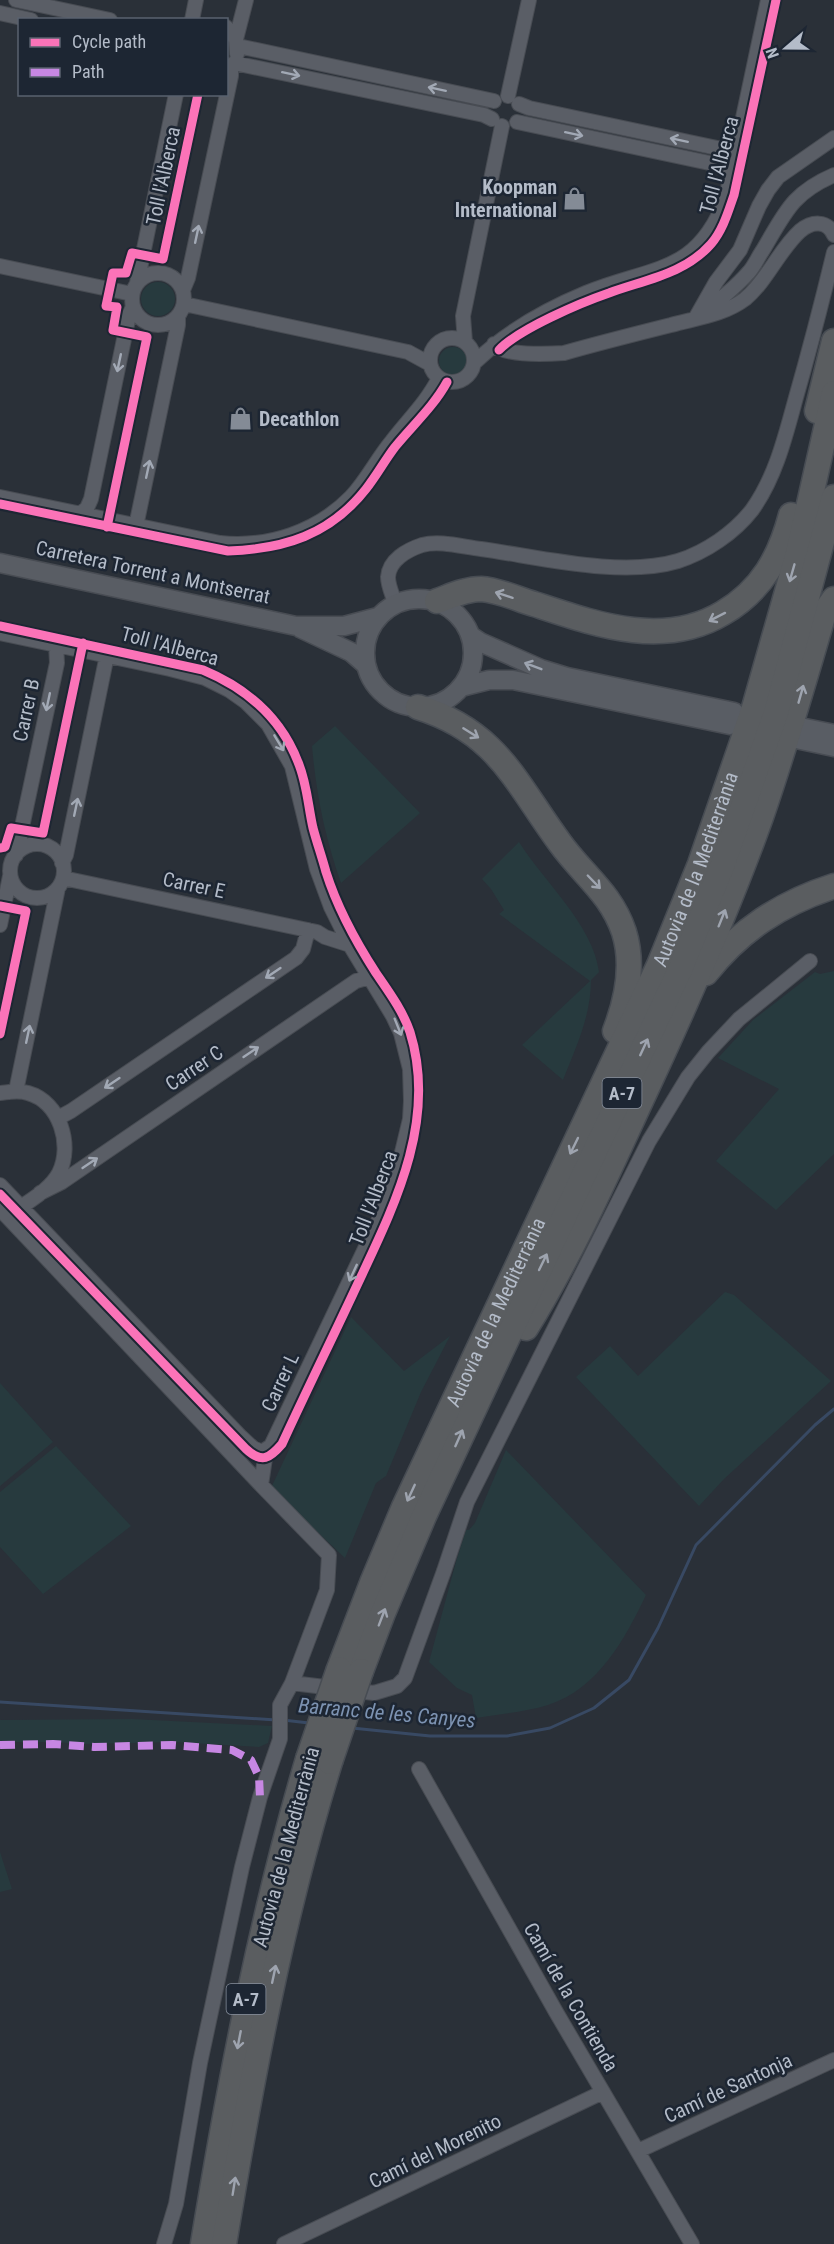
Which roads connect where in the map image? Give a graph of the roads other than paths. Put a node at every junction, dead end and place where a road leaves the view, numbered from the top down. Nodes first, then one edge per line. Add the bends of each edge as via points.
1 (16, 0) edge
2 (196, 0) edge
3 (246, 0) edge
4 (529, 0) edge
5 (768, 0) edge
6 (0, 13) edge
7 (22, 18) edge
8 (101, 18) edge
9 (192, 18) edge
10 (228, 30) edge
11 (237, 43) junction
12 (230, 67) edge
13 (228, 92) edge
14 (177, 96) edge
15 (227, 96) edge
16 (513, 100) junction
17 (494, 101) junction
18 (517, 122) junction
19 (497, 123) junction
20 (834, 138) edge
21 (736, 152) junction
22 (733, 168) junction
23 (834, 175) edge
24 (834, 236) edge
25 (834, 252) edge
26 (0, 266) edge
27 (134, 295) junction
28 (181, 303) junction
29 (463, 316) junction
30 (695, 319) junction
31 (442, 341) junction
32 (834, 341) edge
33 (467, 344) junction
34 (494, 344) junction
35 (408, 352) junction
36 (474, 363) junction
37 (430, 364) junction
38 (439, 378) junction
39 (834, 393) edge
40 (0, 497) edge
41 (834, 497) edge
42 (80, 514) junction
43 (136, 526) junction
44 (0, 563) edge
45 (834, 599) edge
46 (437, 601) junction
47 (395, 603) junction
48 (378, 617) junction
49 (296, 626) junction
50 (0, 633) edge
51 (471, 636) junction
52 (56, 644) junction
53 (107, 655) junction
54 (366, 665) junction
55 (461, 687) junction
56 (418, 707) junction
57 (834, 734) edge
58 (834, 747) edge
59 (62, 863) junction
60 (9, 865) edge
61 (60, 883) junction
62 (834, 886) edge
63 (335, 916) junction
64 (0, 925) edge
65 (312, 931) junction
66 (350, 945) junction
67 (810, 961) dead end
68 (370, 977) junction
69 (692, 991) junction
70 (16, 1091) junction
71 (0, 1093) edge
72 (600, 1093) junction
73 (58, 1118) junction
74 (0, 1185) edge
75 (40, 1193) junction
76 (21, 1207) junction
77 (0, 1209) edge
78 (476, 1401) junction
79 (262, 1452) junction
80 (261, 1485) junction
81 (350, 1670) junction
82 (292, 1683) junction
83 (319, 1760) junction
84 (419, 1769) dead end
85 (834, 2060) edge
86 (603, 2092) junction
87 (638, 2151) junction
88 (164, 2244) edge
89 (203, 2244) edge
90 (224, 2244) edge
91 (284, 2244) edge
92 (692, 2244) edge

1 - 8 street
2 - 9 street
3 - 11 street
4 - 16 street
5 - 21 street
6 - 7 street
10 - 11 street
11 - 12 street
17 -> 11 street
13 -> 12 street
12 -> 19 street via 472,113
14 - 27 street
28 -> 15 street
16 - 17 street via 503,96
16 - 18 street via 520,113
21 -> 16 street via 529,108
17 - 19 street via 490,110
18 - 19 street
18 -> 22 street
19 - 29 street
20 - 30 street via 778,177 768,190 740,250
21 - 22 street
22 - 34 street via 718,220 706,238 685,256 664,268 562,304
23 - 30 street via 798,196 749,273
24 - 30 street via 828,226 810,225 745,299 720,313
25 - 47 street via 783,445 770,480 733,530 704,550 678,561 639,567 423,545 403,553 392,565 388,576
26 - 27 street
27 - 28 street via 137,314 149,323 165,324
27 - 28 street via 150,274 166,274 173,278
27 -> 42 street via 91,499
28 - 35 street
43 -> 28 street
29 - 31 street
29 - 33 street
30 - 34 street via 564,353 499,350
31 - 33 street via 459,339
31 - 35 street
31 - 37 street via 430,357
32 -> 46 highway via 785,540 761,582 731,609 696,626 656,632 611,626 479,589
33 - 34 street
33 - 36 street
34 - 36 street
35 - 37 street
36 - 38 street via 462,381
37 - 38 street
38 - 43 street via 430,396 352,496 305,529 272,540 236,545
39 -> 72 highway, Autovia de la Mediterrània / A-7 via 798,553 745,739 659,965
40 - 42 street
78 -> 41 highway, Autovia de la Mediterrània / A-7 via 674,983 721,869 773,723
42 - 43 street
44 - 49 main road, Carretera Torrent a Montserrat
69 -> 45 highway via 760,819 824,613
46 - 47 main road
46 - 51 main road via 452,609
47 - 48 main road
48 - 49 main road via 344,626
48 - 54 main road via 369,632
49 - 54 main road via 351,652
50 - 52 street, Carrer L
51 - 55 main road via 472,663
55 -> 51 main road via 489,680 513,680 732,719 541,669
52 - 53 street, Carrer L
52 -> 60 street, Carrer B via 57,663
59 -> 53 street
53 -> 63 street, Carrer L via 205,678 246,702 268,724 292,766 317,869
54 - 56 main road via 379,690 390,699
55 - 56 main road via 442,702
56 -> 72 highway via 464,728 500,757 560,843 601,889 615,912 624,933 628,977 625,1000 602,1062
57 - 58 main road via 798,733
59 - 60 street via 46,846 29,845
59 - 61 street
60 - 61 street via 16,888 29,897 45,897
60 - 64 street, Carrer B
61 - 65 street, Carrer E
70 -> 61 street
62 - 69 highway via 809,894 756,923 735,940
63 - 65 street via 329,925
63 - 66 street, Carrer L
65 - 66 street, Carrer E
65 -> 73 street, Carrer C via 296,958
66 - 68 street, Carrer L
67 - 82 street via 739,1020 708,1052 649,1141 467,1502 405,1678 397,1686 374,1693
75 -> 68 street, Carrer C via 62,1182 356,981
68 -> 79 street, Carrer L via 401,1034 410,1069 410,1119 393,1190 271,1446
69 - 78 highway via 549,1290 501,1376
70 - 71 street
70 - 73 street via 42,1100
72 -> 81 highway, Autovia de la Mediterrània / A-7 via 409,1497 372,1583
73 - 75 street via 65,1139 65,1157 59,1174
74 - 76 street
75 - 76 street
76 - 79 street via 241,1437
77 - 80 street
81 -> 78 highway, Autovia de la Mediterrània / A-7
79 - 80 street via 265,1458
80 - 82 street via 329,1555 327,1590
81 - 83 highway, Autovia de la Mediterrània / A-7, bridge
82 - 88 street via 280,1705 280,1739 242,1867 200,2063 176,2204
83 -> 89 highway, Autovia de la Mediterrània / A-7 via 267,1910 246,2000
90 -> 83 highway, Autovia de la Mediterrània / A-7 via 251,2089 308,1833
84 - 86 street, Camí de la Contienda
85 - 87 street, Camí de Santonja
86 - 87 street, Camí de la Contienda
86 - 91 street, Camí del Morenito
87 - 92 street, Camí de la Contienda

